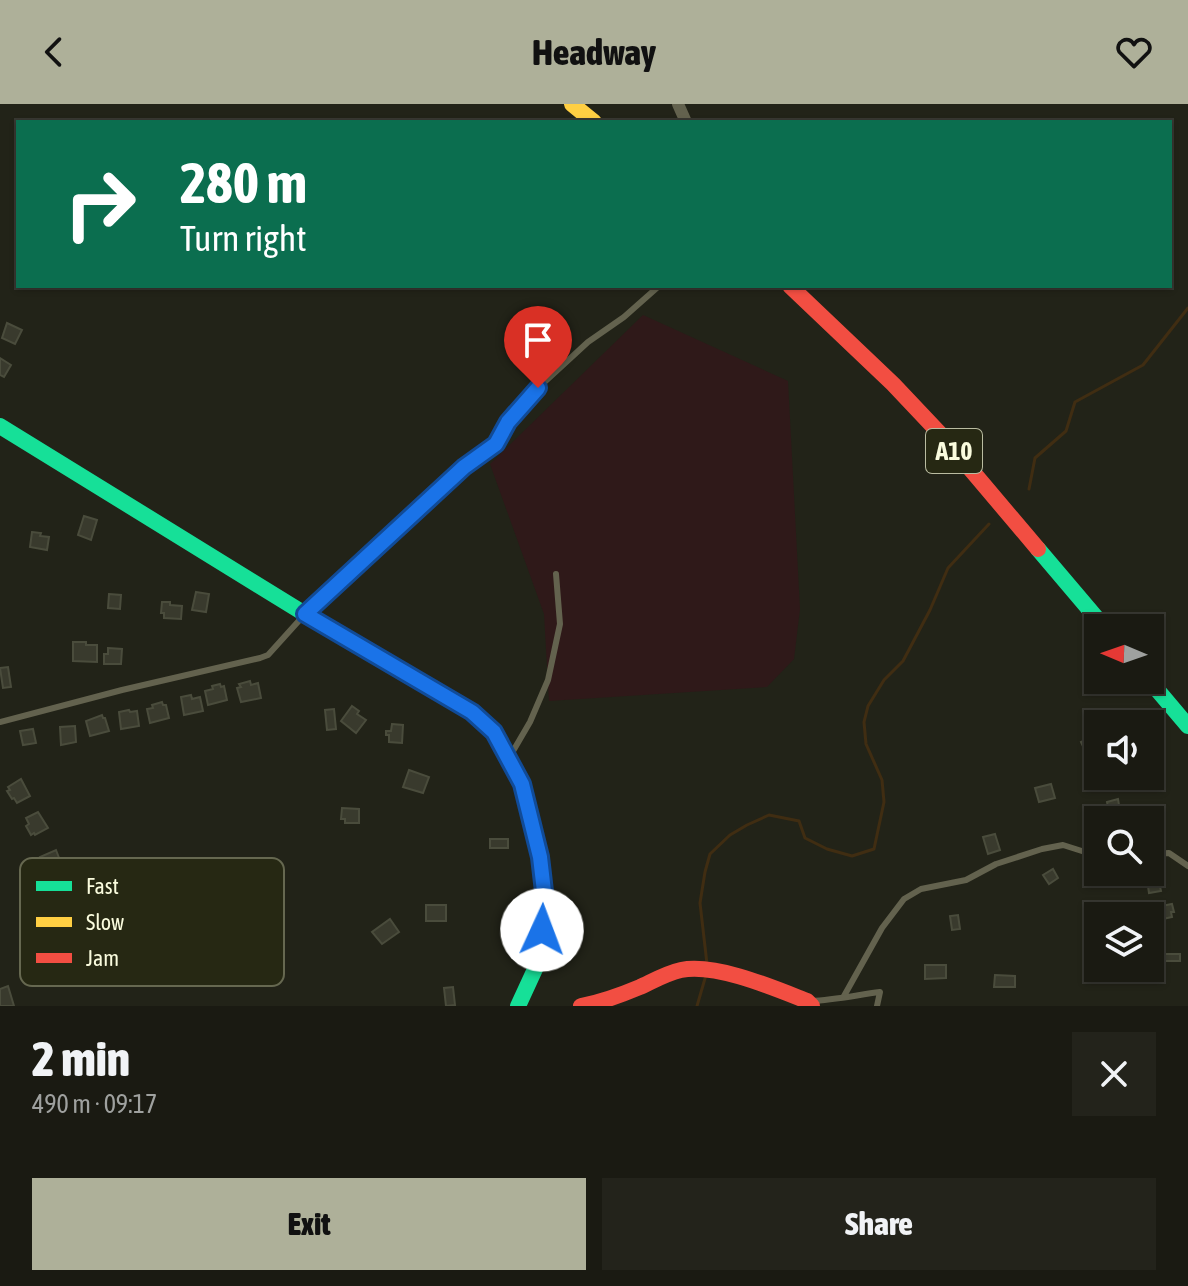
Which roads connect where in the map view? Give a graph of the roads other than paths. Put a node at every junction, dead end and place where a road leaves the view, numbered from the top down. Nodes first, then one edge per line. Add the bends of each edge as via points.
1 (572, 104) edge
2 (592, 120) edge
3 (657, 288) edge
4 (792, 288) edge
5 (0, 426) edge
6 (556, 574) dead end
7 (305, 614) junction
8 (1093, 614) edge
9 (1161, 694) edge
10 (0, 722) edge
11 (1188, 726) edge
12 (509, 758) junction
13 (1084, 852) edge
14 (1164, 853) edge
15 (1188, 866) edge
16 (844, 996) junction
17 (810, 1004) edge
18 (518, 1006) edge
19 (581, 1006) edge
20 (877, 1006) edge

1 - 2 street
3 - 7 lane via 538,388 496,444 464,467
4 - 8 street, A10 via 945,439
5 - 7 street
6 - 12 lane via 560,624 548,680
7 - 10 lane via 274,650 260,658
7 - 12 street via 472,712 494,732
9 - 11 street
12 - 18 street via 529,811 545,900 536,967
13 - 16 lane via 1063,845 1042,849 904,899
14 - 15 lane
16 - 17 lane
16 - 20 lane via 880,992
17 - 19 street via 766,986 685,969

